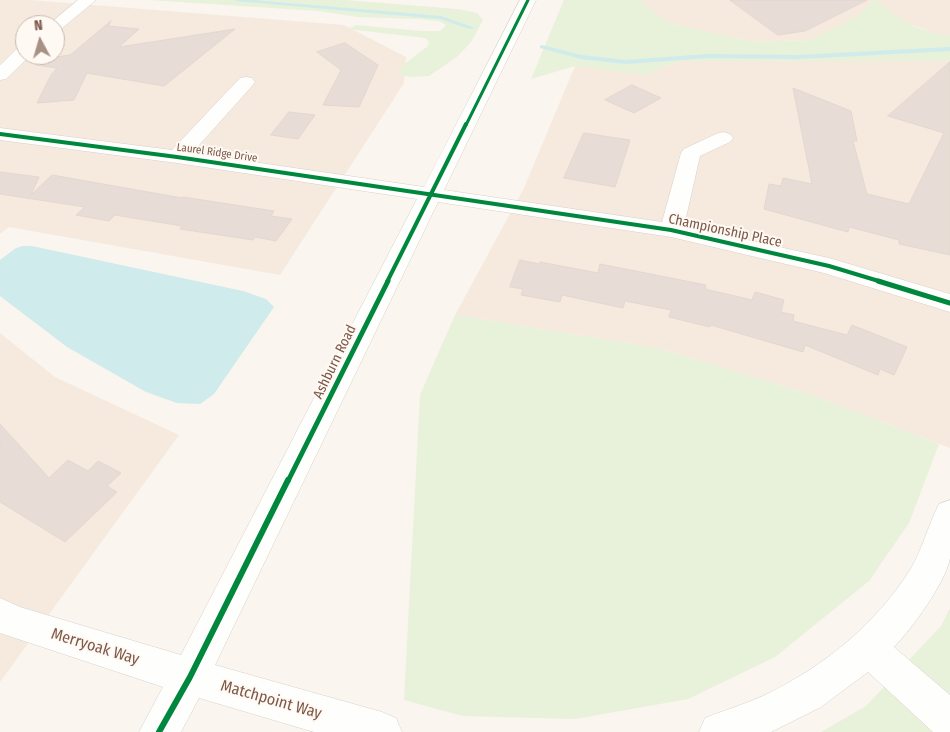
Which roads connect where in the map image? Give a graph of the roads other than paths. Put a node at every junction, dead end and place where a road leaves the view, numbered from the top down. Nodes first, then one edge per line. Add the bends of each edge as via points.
1 (88, 0) edge
2 (528, 0) edge
3 (65, 18) edge
4 (15, 61) edge
5 (0, 75) edge
6 (246, 82) dead end
7 (0, 134) edge
8 (722, 138) dead end
9 (177, 157) junction
10 (431, 194) junction
11 (671, 230) junction
12 (950, 303) edge
13 (950, 514) edge
14 (0, 615) edge
15 (868, 648) junction
16 (190, 677) junction
17 (950, 721) edge
18 (159, 732) edge
19 (382, 732) edge
20 (719, 732) edge

1 - 3 street
2 - 10 street, Ashburn Road
4 - 5 street
6 - 9 street
7 - 9 street, Laurel Ridge Drive
8 - 11 street via 691,153
9 - 10 street, Laurel Ridge Drive
10 - 11 street, Championship Place
10 - 16 street, Ashburn Road
11 - 12 street, Championship Place via 828,266
13 - 15 street via 922,581 896,618
14 - 16 street, Merryoak Way
15 - 17 street
15 - 20 street via 832,677 793,701
16 - 18 street, Ashburn Road
16 - 19 street, Matchpoint Way

